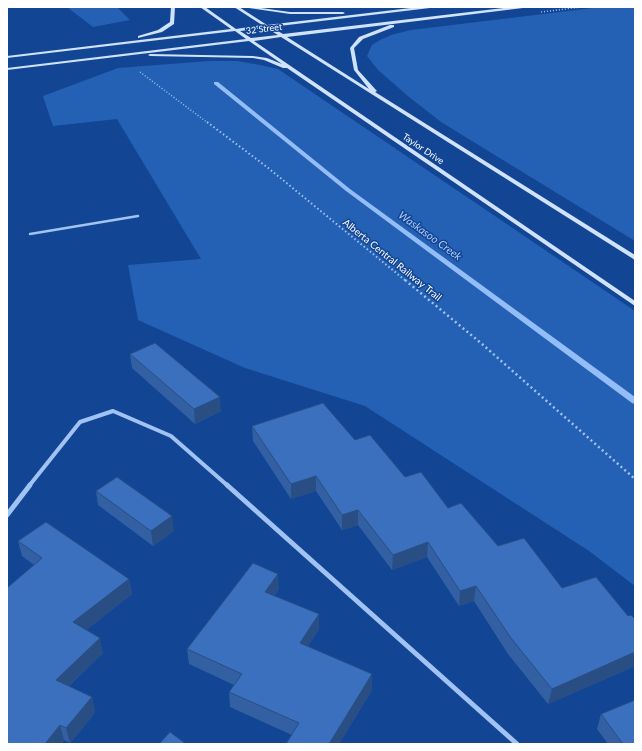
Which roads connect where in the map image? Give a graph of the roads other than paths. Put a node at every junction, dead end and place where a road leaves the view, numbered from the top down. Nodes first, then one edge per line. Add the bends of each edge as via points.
1 (174, 7) edge
2 (202, 7) edge
3 (236, 7) edge
4 (244, 7) edge
5 (430, 7) edge
6 (523, 7) edge
7 (388, 12) junction
8 (416, 19) junction
9 (266, 26) junction
10 (236, 30) junction
11 (281, 36) junction
12 (249, 39) junction
13 (108, 45) junction
14 (115, 55) junction
15 (7, 57) edge
16 (7, 69) edge
17 (302, 75) junction
18 (378, 96) junction
19 (138, 216) dead end
20 (30, 234) dead end
21 (635, 258) edge
22 (635, 304) edge
23 (7, 515) edge
24 (516, 744) edge

1 - 13 main road via 172,23 160,31
2 - 10 main road, Taylor Drive
3 - 9 main road, Taylor Drive
4 - 7 main road via 301,13
5 - 7 main road, 32 Street
6 - 8 main road, 32 Street
7 - 9 main road, 32 Street
8 - 11 main road, 32 Street
8 - 18 main road via 368,34 352,48 356,70
9 - 10 main road, 32 Street
9 - 11 main road, Taylor Drive
10 - 12 main road, Taylor Drive
10 - 13 main road, 32 Street
11 - 12 main road, 32 Street
11 - 18 main road, Taylor Drive
12 - 14 main road, 32 Street
12 - 17 main road, Taylor Drive
13 - 15 main road, 32 Street
14 - 16 main road, 32 Street
14 - 17 main road via 253,57 265,59
17 - 22 main road, Taylor Drive
18 - 21 main road, Taylor Drive
19 - 20 lane
23 - 24 street via 80,422 113,411 171,436

